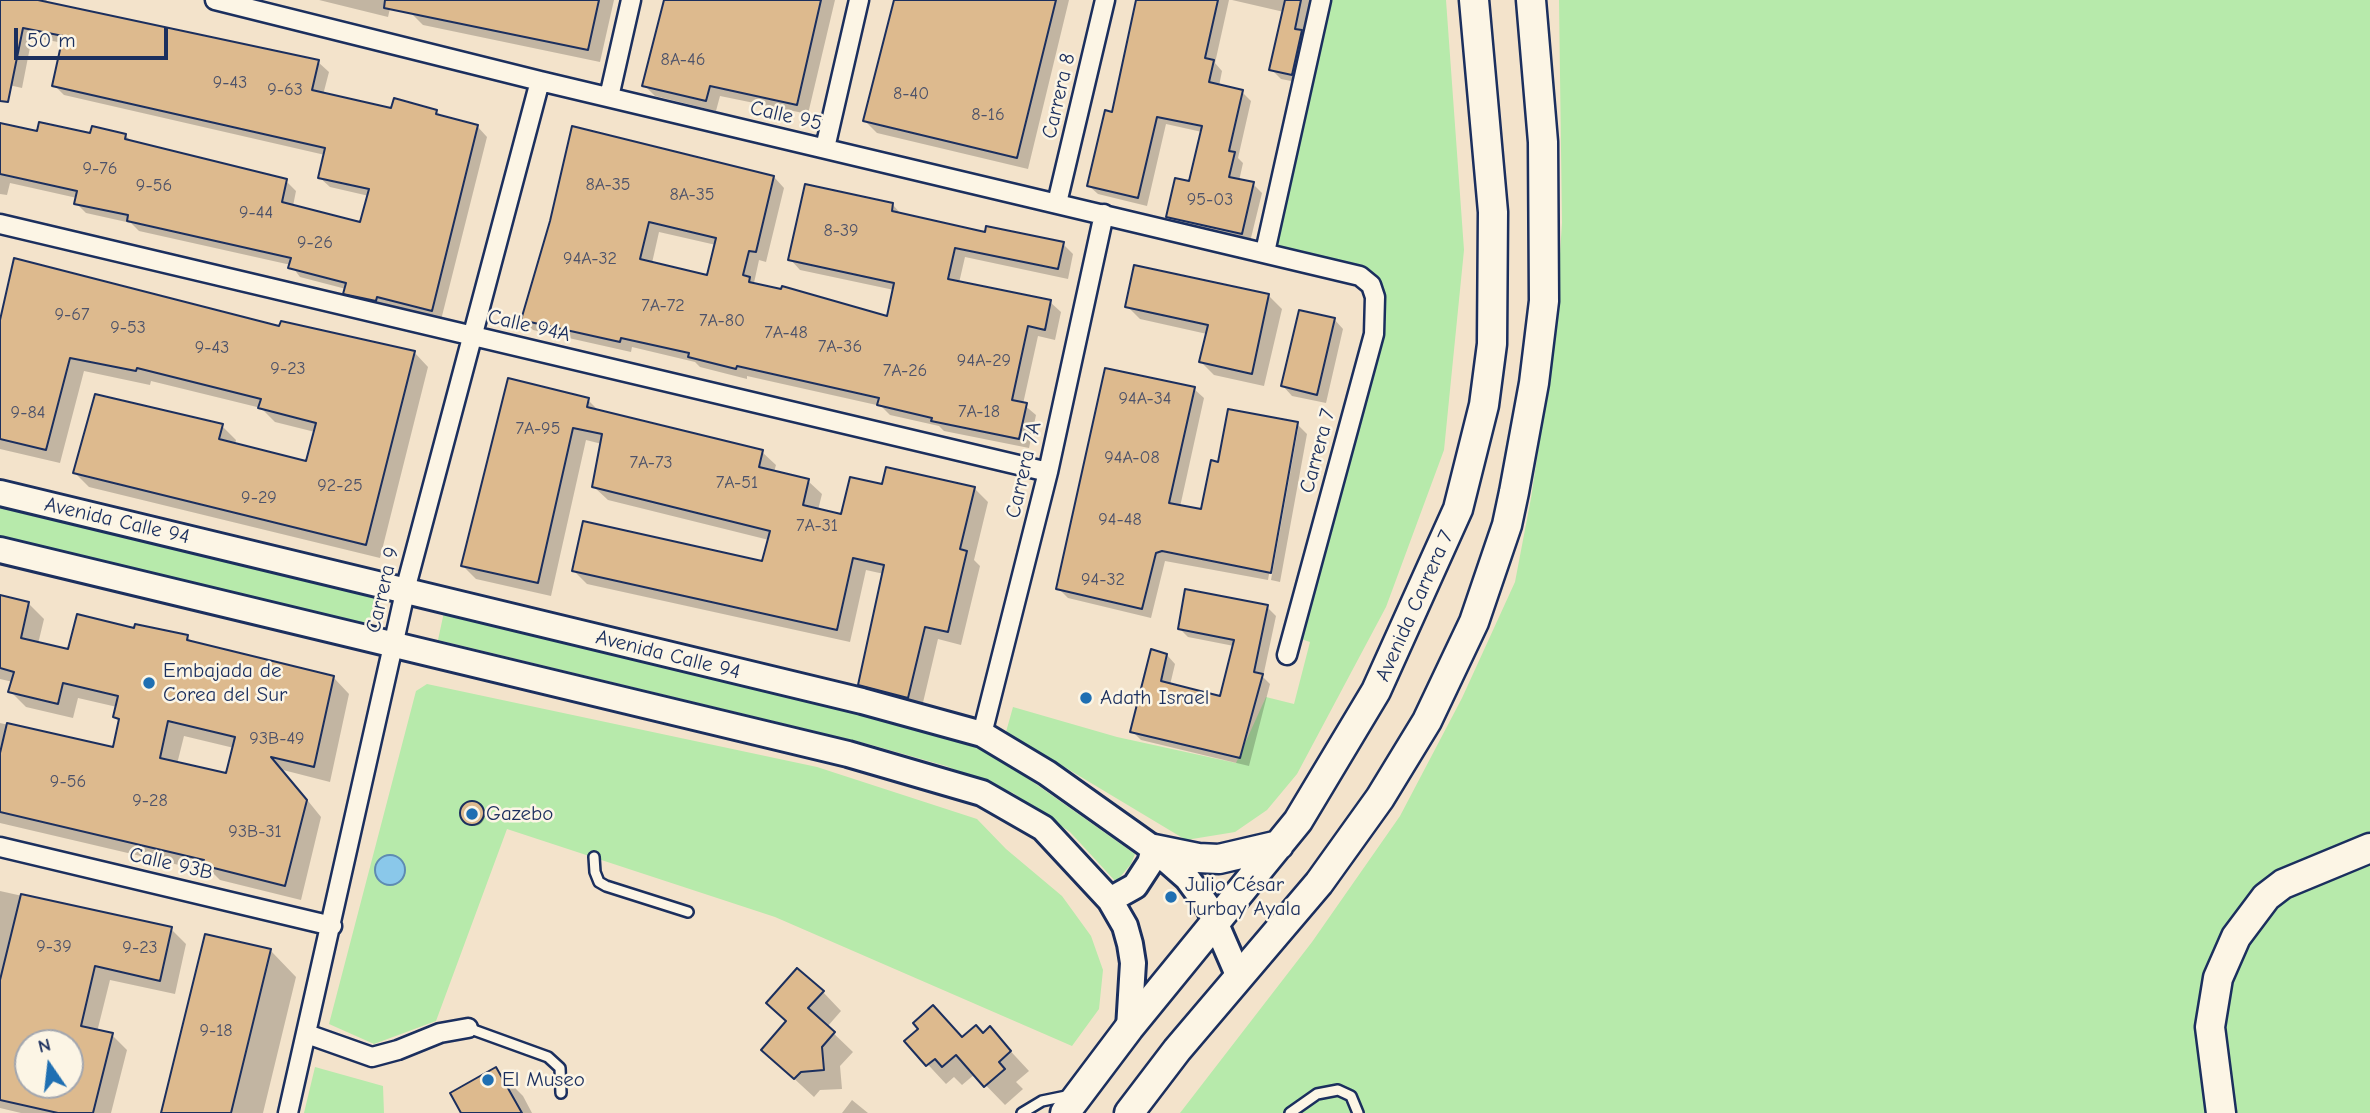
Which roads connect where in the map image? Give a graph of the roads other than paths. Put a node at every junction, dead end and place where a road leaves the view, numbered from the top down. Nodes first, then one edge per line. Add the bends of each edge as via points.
1 (215, 0) edge
2 (631, 0) edge
3 (859, 0) edge
4 (1105, 0) edge
5 (1321, 0) edge
6 (1474, 0) edge
7 (1531, 0) edge
8 (540, 81) junction
9 (609, 97) junction
10 (825, 148) junction
11 (1057, 203) junction
12 (1104, 214) junction
13 (0, 224) edge
14 (1265, 253) junction
15 (1347, 272) joint
16 (470, 335) junction
17 (1048, 472) junction
18 (0, 493) edge
19 (0, 550) edge
20 (407, 590) junction
21 (394, 645) junction
22 (1287, 655) dead end
23 (982, 734) junction
24 (1279, 845) junction
25 (0, 847) edge
26 (2370, 848) edge
27 (1154, 849) junction
28 (594, 858) dead end
29 (1110, 900) junction
30 (688, 912) dead end
31 (1215, 921) junction
32 (332, 926) junction
33 (1239, 977) junction
34 (468, 1028) joint
35 (1129, 1028) junction
36 (307, 1034) junction
37 (561, 1093) dead end
38 (1072, 1103) edge
39 (288, 1113) edge
40 (1022, 1113) edge
41 (1129, 1113) edge
42 (1290, 1113) edge
43 (1358, 1113) edge
44 (2221, 1113) edge

1 - 8 street, Calle 95
2 - 9 street
3 - 10 street
4 - 11 street, Carrera 8
5 - 14 street
6 - 24 main road, Avenida Carrera 7 via 1494,266 1491,353 1478,428 1446,541 1376,691 1330,771
7 - 33 main road via 1543,142 1544,301 1529,416 1507,525 1455,668 1402,763 1319,883
8 - 9 street, Calle 95
8 - 16 street, Carrera 9
9 - 10 street, Calle 95
10 - 11 street, Calle 95
11 - 12 street, Calle 95
12 - 14 street, Calle 95
12 - 17 street, Carrera 7A
13 - 16 street, Calle 94A
14 - 15 street, Calle 95
15 - 22 street, Carrera 7 via 1370,285 1375,297 1374,334
16 - 17 street, Calle 94A
16 - 20 street, Carrera 9
17 - 23 street, Carrera 7A
18 - 20 main road, Avenida Calle 94
19 - 21 main road
20 - 21 street, Carrera 9
20 - 23 main road, Avenida Calle 94
21 - 29 main road via 951,782 1007,806 1043,828
21 - 32 street, Carrera 9
23 - 27 main road, Avenida Calle 94 via 1047,772
24 - 27 main road via 1219,859
24 - 31 main road, Avenida Carrera 7
25 - 32 street, Calle 93B
26 - 44 main road via 2283,884 2266,897 2236,937 2218,978 2210,1027
27 - 29 main road via 1135,886
27 - 31 main road, Avenida Calle 94 via 1200,893
28 - 30 lane via 599,882
29 - 35 main road via 1125,926 1133,963
31 - 33 main road, Avenida Calle 94
31 - 35 main road, Avenida Carrera 7
32 - 36 street, Carrera 9
33 - 41 main road
34 - 36 street via 372,1057
34 - 37 lane via 548,1057 560,1069
35 - 38 main road, Avenida Carrera 7
36 - 39 street, Carrera 9
38 - 40 lane via 1042,1101
42 - 43 lane via 1317,1094 1338,1090 1351,1096

